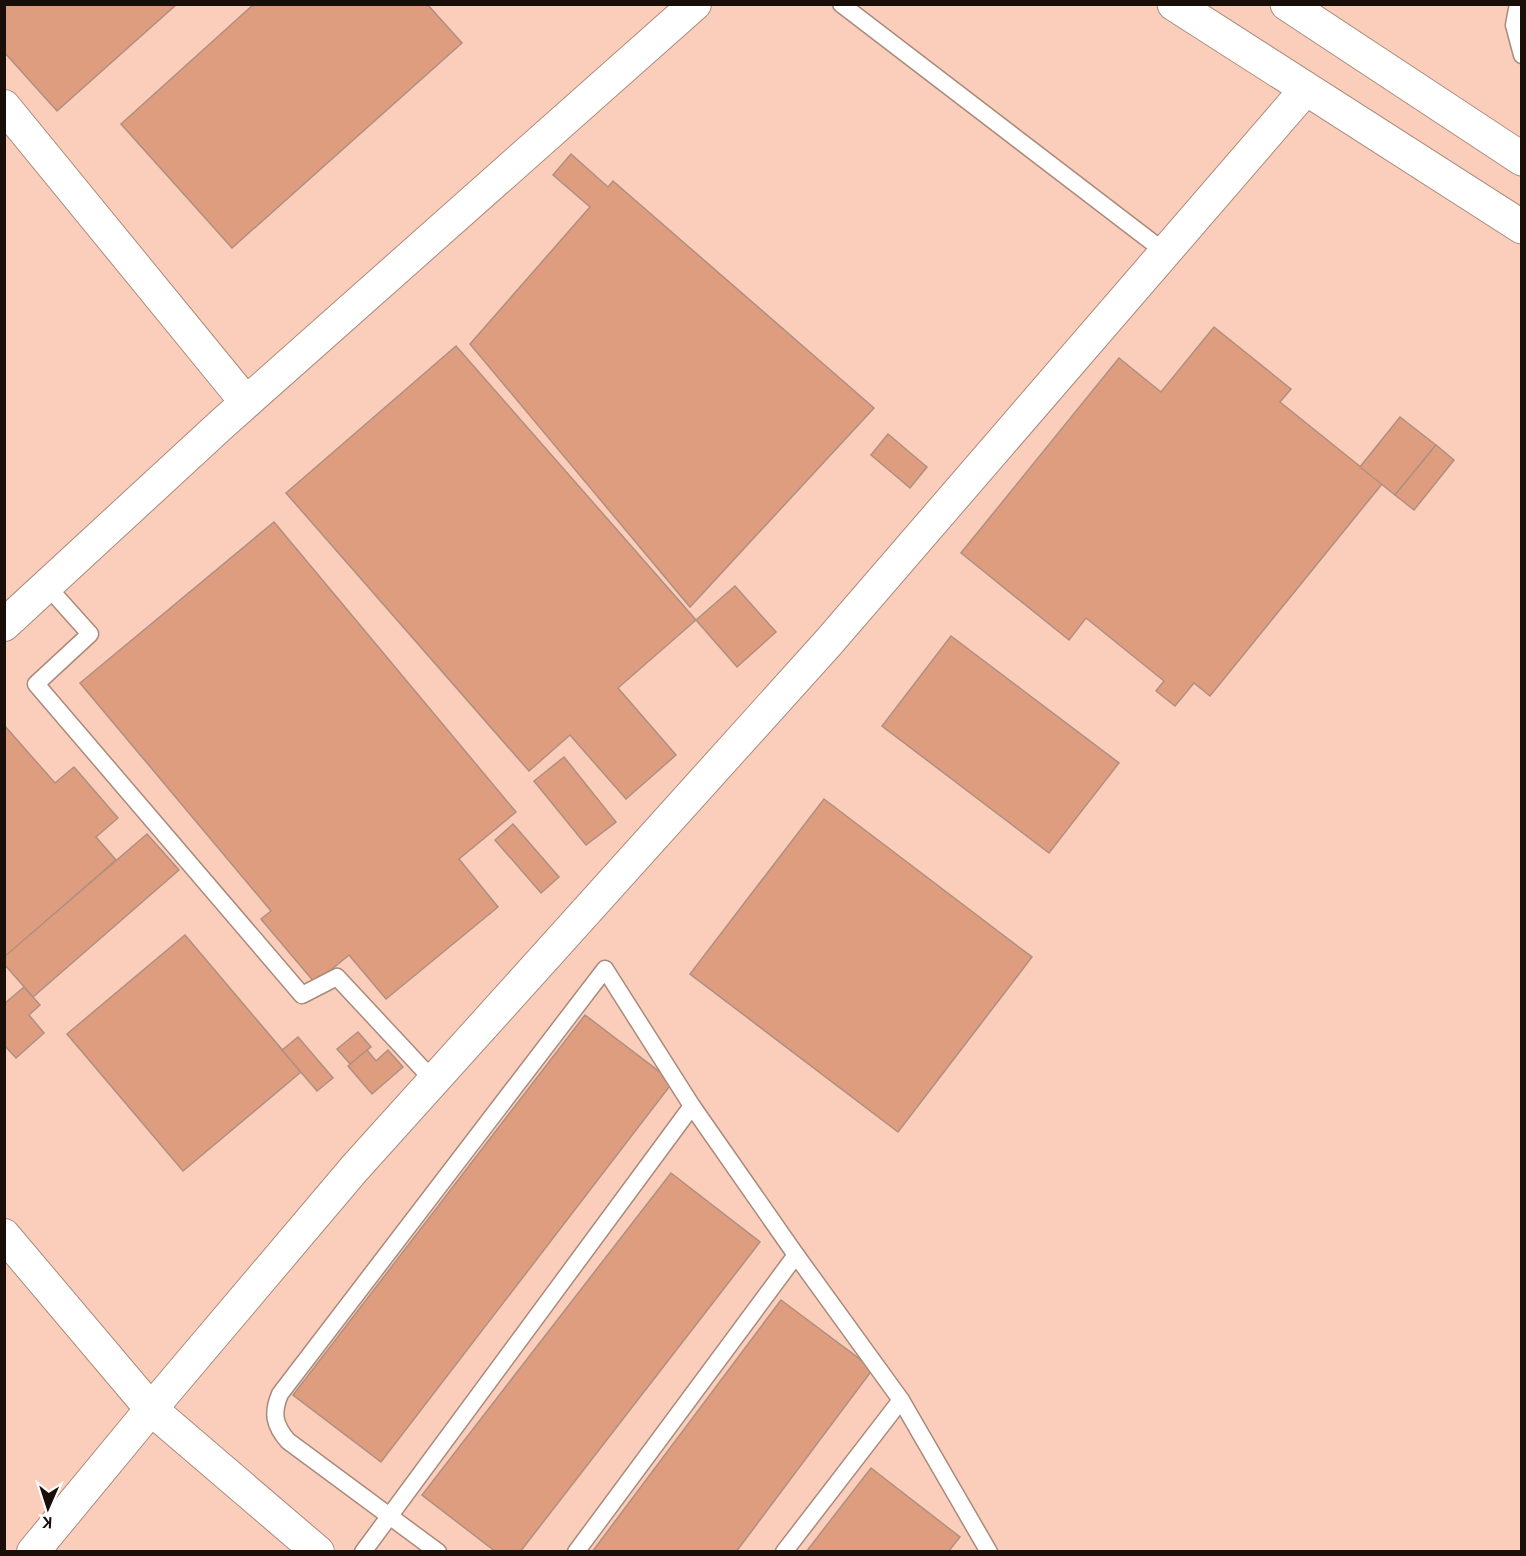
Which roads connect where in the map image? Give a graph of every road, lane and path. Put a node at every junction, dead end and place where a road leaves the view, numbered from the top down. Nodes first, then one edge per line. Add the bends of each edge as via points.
1 (695, 4) edge
2 (841, 4) edge
3 (1174, 4) edge
4 (1287, 4) edge
5 (1518, 4) edge
6 (1521, 55) edge
7 (1306, 89) junction
8 (4, 106) edge
9 (1521, 159) edge
10 (1521, 227) edge
11 (1165, 252) junction
12 (246, 402) junction
13 (47, 586) junction
14 (4, 625) edge
15 (434, 1080) junction
16 (692, 1106) junction
17 (4, 1235) edge
18 (796, 1255) junction
19 (901, 1400) junction
20 (151, 1409) junction
21 (390, 1517) junction
22 (33, 1551) edge
23 (318, 1551) edge
24 (363, 1551) edge
25 (438, 1551) edge
26 (576, 1551) edge
27 (784, 1551) edge
28 (989, 1551) edge

1 - 12 street
2 - 11 lane
3 - 7 main road
4 - 9 main road
5 - 6 lane via 1514,25
7 - 10 main road
7 - 11 street
8 - 12 street
11 - 15 street via 828,643
12 - 13 street
13 - 14 street
13 - 15 lane via 90,634 36,684 302,995 337,978
15 - 20 street
16 - 18 lane
16 - 21 lane
16 - 21 lane via 605,969 276,1403 276,1424 288,1441
17 - 20 street
18 - 19 lane
18 - 26 lane
19 - 27 lane
19 - 28 lane
20 - 22 street
20 - 23 street
21 - 24 lane
21 - 25 lane

